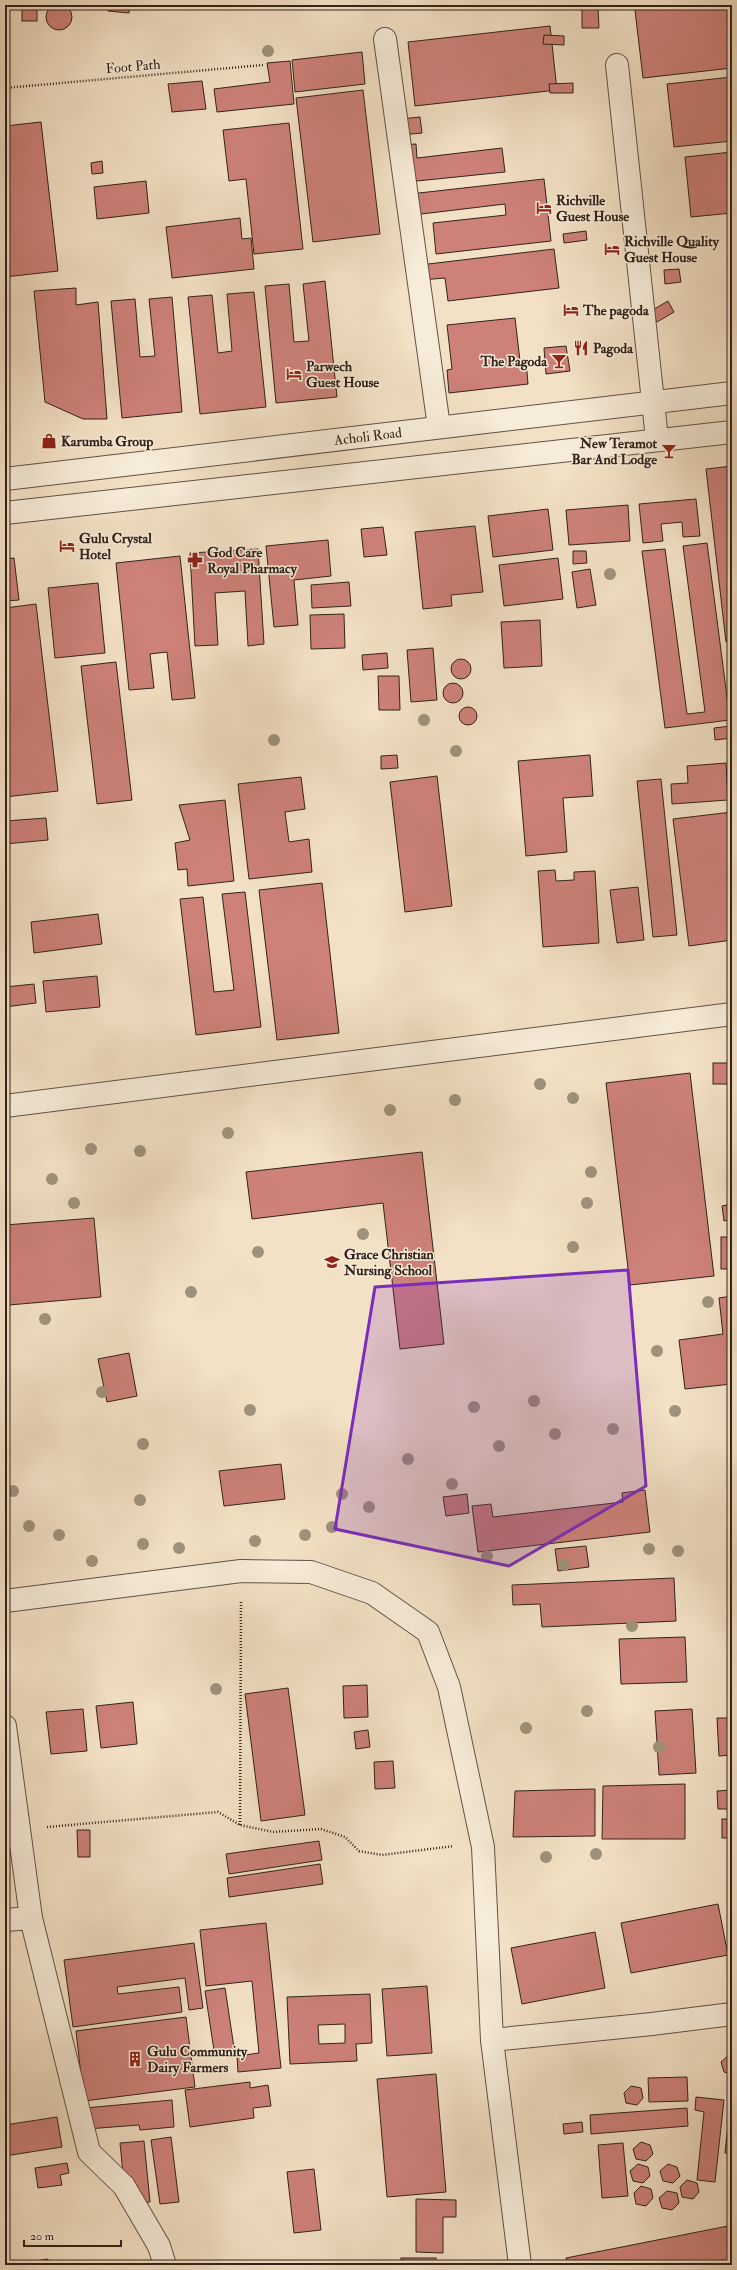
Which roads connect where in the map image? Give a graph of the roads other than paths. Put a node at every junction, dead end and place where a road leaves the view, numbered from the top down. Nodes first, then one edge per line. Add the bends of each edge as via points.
1 (386, 39) dead end
2 (617, 66) dead end
3 (732, 393) edge
4 (654, 402) junction
5 (438, 427) junction
6 (732, 432) edge
7 (657, 439) junction
8 (5, 479) edge
9 (5, 513) edge
10 (732, 1014) edge
11 (5, 1106) edge
12 (5, 1601) edge
13 (5, 1726) edge
14 (31, 1918) junction
15 (5, 1920) edge
16 (732, 2014) edge
17 (492, 2040) junction
18 (165, 2265) edge
19 (520, 2265) edge

1 - 5 street
2 - 4 street
3 - 4 street, Acholi Road
4 - 5 street, Acholi Road
4 - 7 street
5 - 8 street, Acholi Road
6 - 7 street
7 - 9 street
10 - 11 street
12 - 17 street via 241,1571 311,1572 372,1593 428,1632 449,1687 483,1847
13 - 14 street
14 - 15 street
14 - 18 street via 89,2152 124,2186 159,2246
16 - 17 street
17 - 19 street

